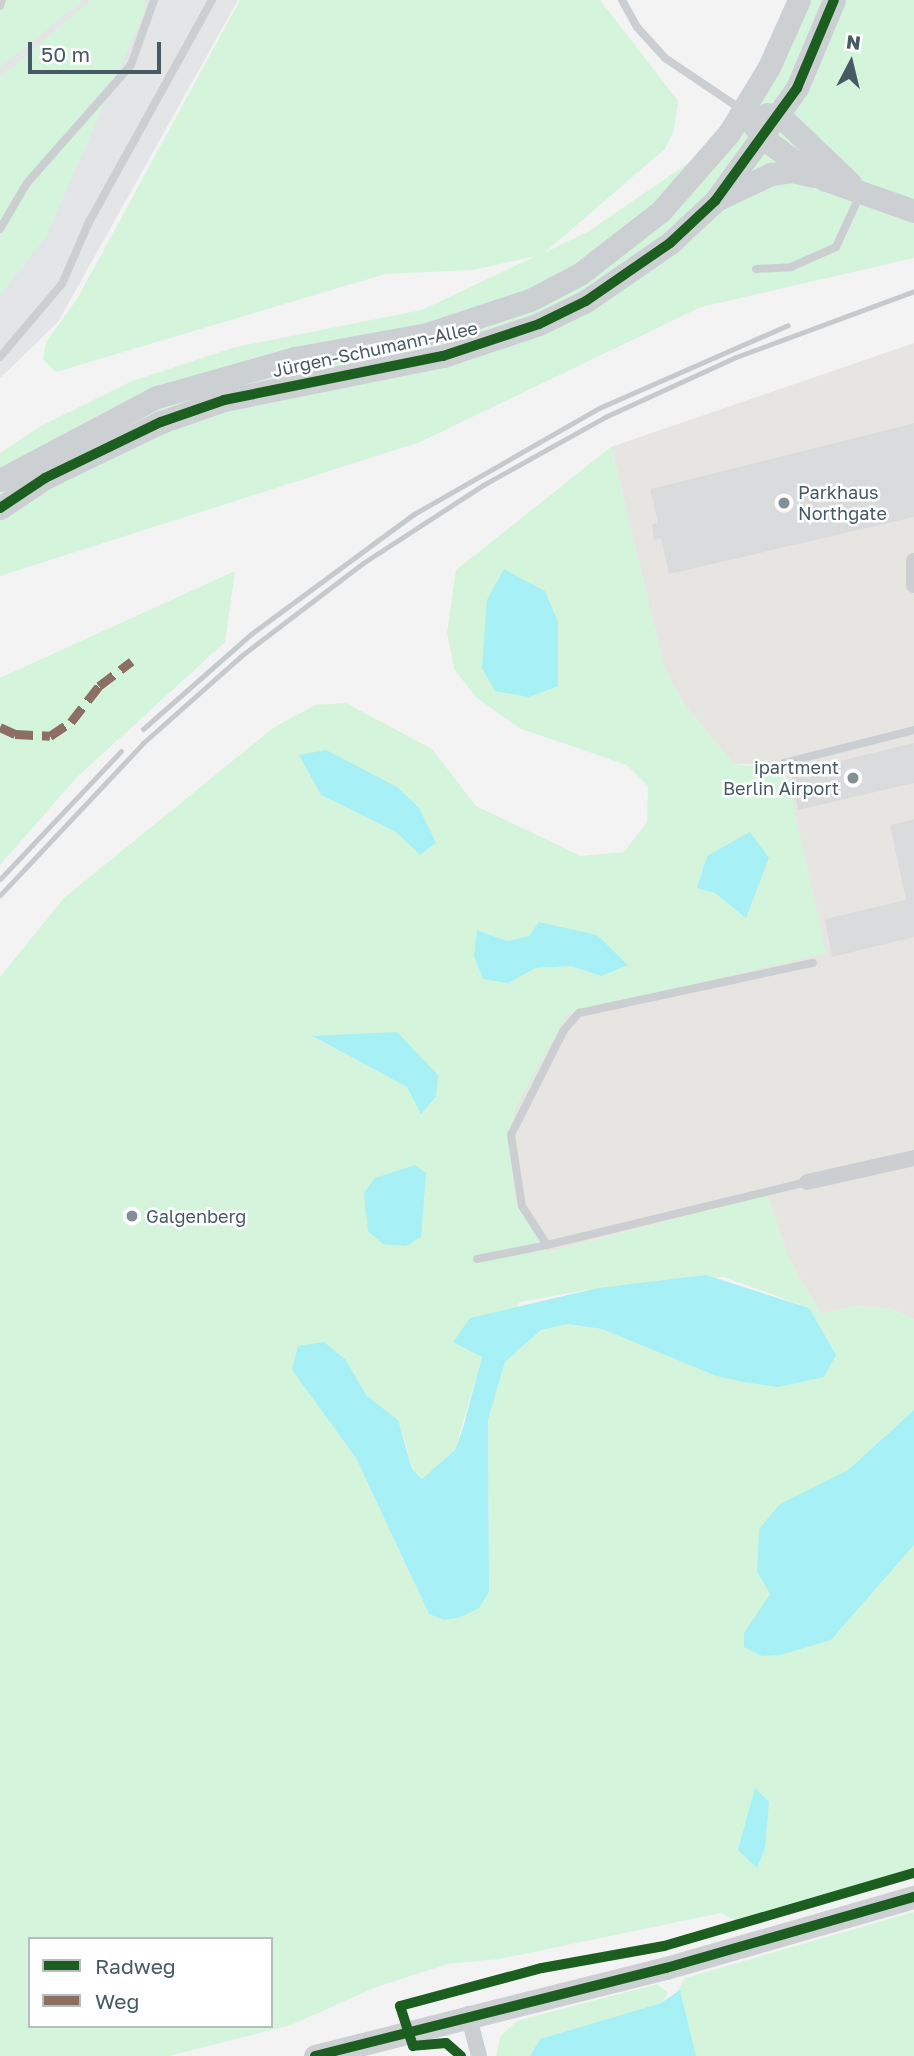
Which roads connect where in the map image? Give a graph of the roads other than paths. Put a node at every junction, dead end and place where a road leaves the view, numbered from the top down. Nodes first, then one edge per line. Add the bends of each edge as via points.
1 (2, 0) edge
2 (154, 0) edge
3 (212, 0) edge
4 (622, 0) edge
5 (799, 0) edge
6 (834, 0) edge
7 (0, 6) edge
8 (743, 111) junction
9 (780, 116) junction
10 (764, 139) junction
11 (826, 180) junction
12 (861, 192) junction
13 (715, 201) junction
14 (914, 211) edge
15 (0, 229) edge
16 (756, 270) dead end
17 (0, 358) edge
18 (0, 480) edge
19 (0, 508) edge
20 (914, 561) edge
21 (914, 585) edge
22 (914, 730) edge
23 (784, 762) dead end
24 (813, 963) dead end
25 (914, 1158) edge
26 (807, 1182) joint
27 (547, 1245) junction
28 (477, 1259) dead end
29 (914, 1897) edge
30 (468, 2014) junction
31 (315, 2056) edge
32 (479, 2056) edge

1 - 7 lane
2 - 15 lane via 131,65 27,183
3 - 17 lane via 89,222 62,284
4 - 8 lane via 665,58
5 - 8 street, Jürgen-Schumann-Allee
6 - 9 street, Jürgen-Schumann-Allee
8 - 9 street
8 - 10 street
8 - 18 street, Jürgen-Schumann-Allee via 661,211 623,245 530,300 427,334 295,358 193,385 93,427
9 - 10 street, Jürgen-Schumann-Allee
9 - 12 street
10 - 11 street
10 - 13 street, Jürgen-Schumann-Allee
11 - 12 street
11 - 13 street via 792,171 771,174
12 - 14 street
12 - 16 lane via 835,247 791,267
13 - 19 street, Jürgen-Schumann-Allee via 637,268 539,324 443,356 211,404 161,422 45,478
20 - 21 street
22 - 23 lane
24 - 27 lane via 579,1013 570,1021 512,1135 522,1206
25 - 26 street
26 - 27 lane
27 - 28 lane
29 - 30 street via 666,1968
30 - 31 street
30 - 32 street

